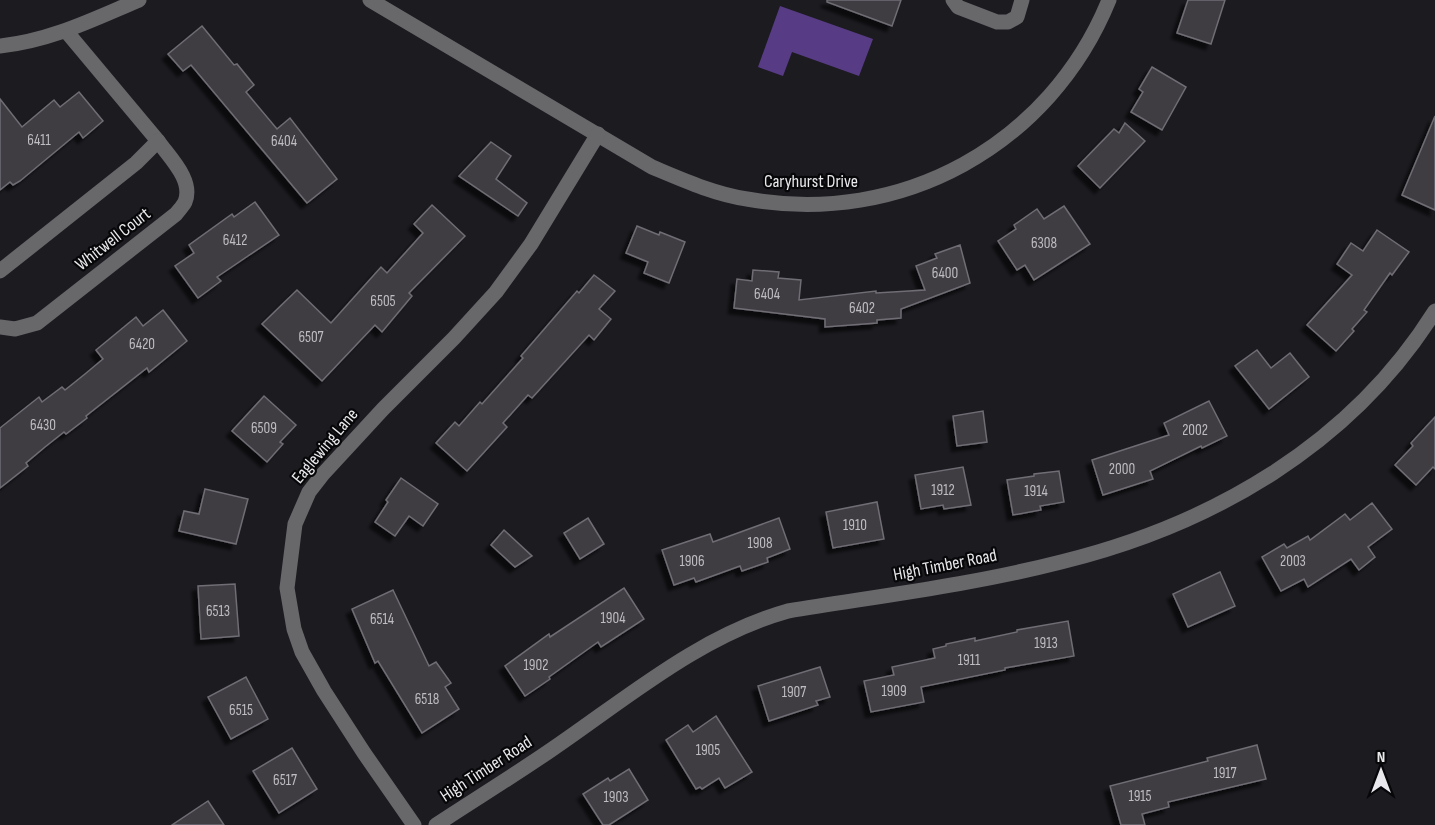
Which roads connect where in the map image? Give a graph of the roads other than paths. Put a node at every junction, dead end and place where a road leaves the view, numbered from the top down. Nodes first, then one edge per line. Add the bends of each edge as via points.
1 (139, 0) edge
2 (370, 0) edge
3 (953, 0) edge
4 (1022, 0) edge
5 (1109, 0) edge
6 (66, 31) junction
7 (0, 46) edge
8 (598, 134) junction
9 (158, 141) junction
10 (0, 271) edge
11 (1435, 311) edge
12 (0, 327) edge
13 (414, 825) edge
14 (436, 825) edge

1 - 6 street
2 - 8 street, Caryhurst Drive
3 - 4 street via 958,7 997,22 1008,22 1017,16
5 - 8 street, Caryhurst Drive via 1073,67 1028,119 958,169 886,196 823,204 745,199 694,185
6 - 7 street
6 - 9 street, Whitwell Court
8 - 13 street, Eaglewing Lane via 531,244 496,292 323,474 309,492 295,524 287,588 302,652
9 - 10 street via 136,163
9 - 12 street, Whitwell Court via 186,182 186,200 176,214 37,323 15,329
11 - 14 street, High Timber Road via 1398,365 1347,417 1304,452 1233,497 1153,533 1061,562 770,616 682,660

